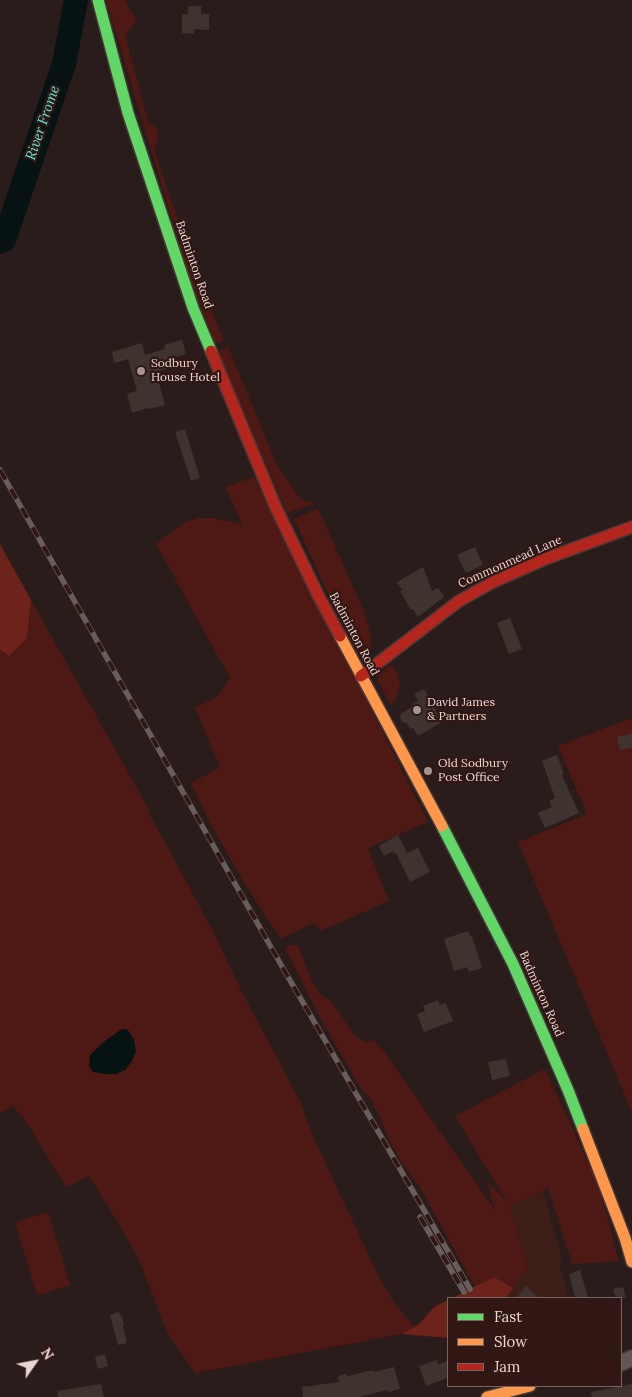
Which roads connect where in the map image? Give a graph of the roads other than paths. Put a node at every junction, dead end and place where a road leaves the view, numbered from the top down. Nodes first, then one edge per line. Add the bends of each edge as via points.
1 (98, 0) edge
2 (632, 527) edge
3 (361, 676) junction
4 (632, 1262) edge
5 (526, 1387) edge
6 (486, 1397) edge

1 - 3 main road, Badminton Road via 128,113 193,308 276,508
2 - 3 main road, Commonmead Lane via 493,582 459,601
3 - 4 main road, Badminton Road via 512,964 568,1090
5 - 6 main road

